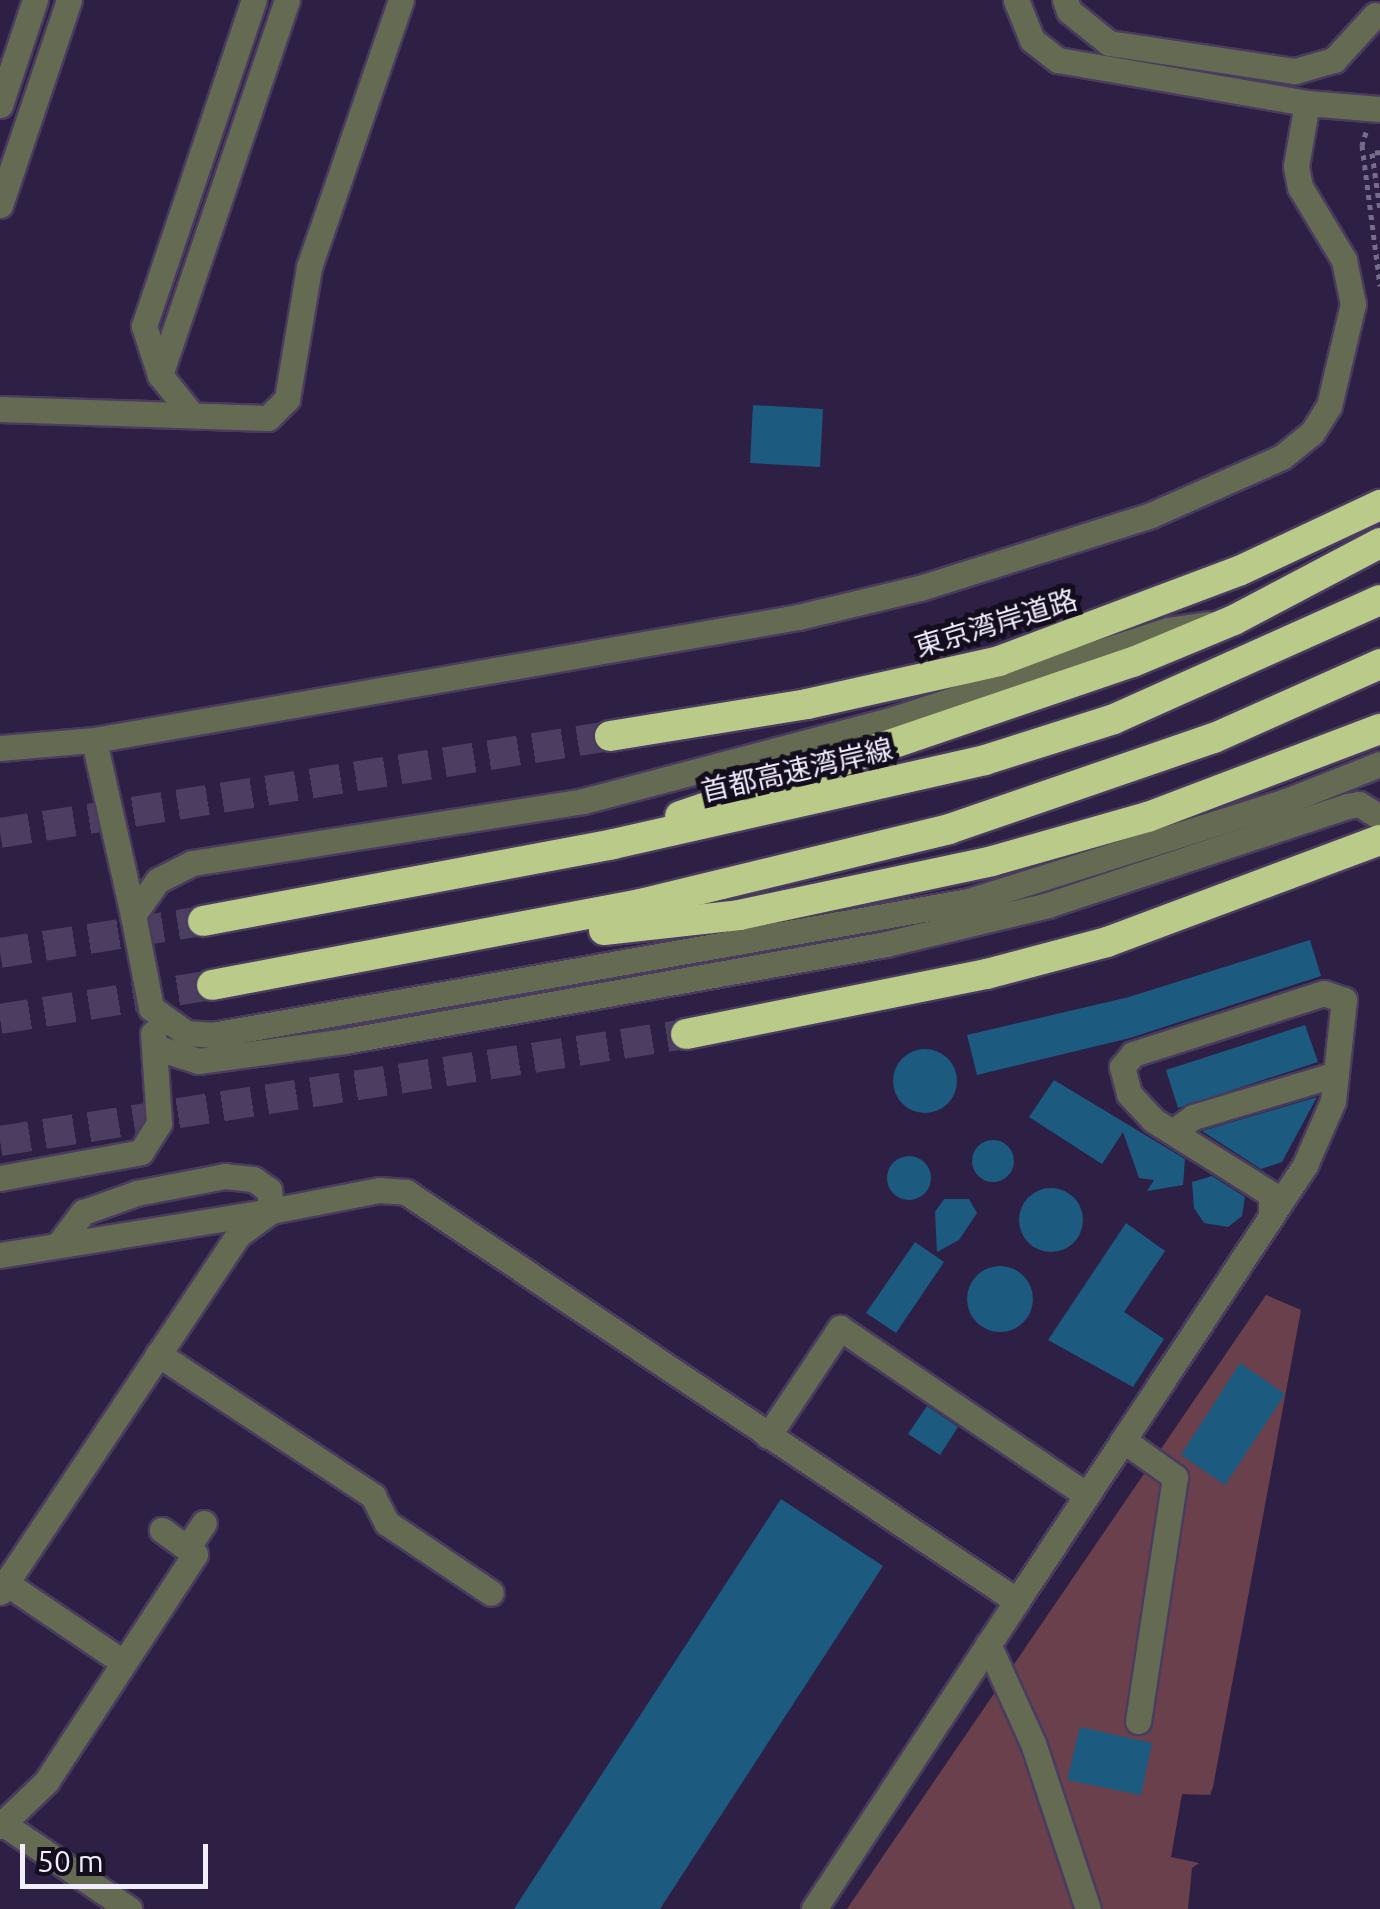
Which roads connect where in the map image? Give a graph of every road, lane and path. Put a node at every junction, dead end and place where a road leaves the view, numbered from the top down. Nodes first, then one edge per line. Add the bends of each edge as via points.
1 (35, 0) edge
2 (69, 0) edge
3 (254, 0) edge
4 (286, 0) edge
5 (401, 0) edge
6 (1016, 0) edge
7 (1066, 0) edge
8 (1376, 8) edge
9 (1380, 45) edge
10 (1307, 103) junction
11 (0, 105) edge
12 (1376, 109) edge
13 (1380, 152) edge
14 (0, 205) edge
15 (1380, 210) edge
16 (1380, 286) edge
17 (160, 374) junction
18 (0, 408) edge
19 (192, 415) junction
20 (1380, 504) edge
21 (1380, 543) edge
22 (1380, 600) edge
23 (1234, 620) junction
24 (1380, 664) edge
25 (1380, 729) edge
26 (610, 736) tunnel mouth
27 (94, 740) junction
28 (0, 748) edge
29 (1380, 764) edge
30 (1380, 817) edge
31 (1380, 840) edge
32 (613, 844) junction
33 (133, 915) junction
34 (203, 921) tunnel mouth
35 (437, 947) junction
36 (212, 985) tunnel mouth
37 (151, 1008) junction
38 (686, 1034) tunnel mouth
39 (155, 1047) junction
40 (1336, 1074) junction
41 (1180, 1136) junction
42 (0, 1178) edge
43 (272, 1211) junction
44 (1271, 1215) junction
45 (58, 1245) junction
46 (0, 1255) edge
47 (158, 1354) junction
48 (768, 1436) junction
49 (1123, 1440) junction
50 (1087, 1494) junction
51 (204, 1523) dead end
52 (162, 1530) dead end
53 (187, 1548) junction
54 (3, 1588) edge
55 (491, 1593) dead end
56 (1017, 1601) junction
57 (988, 1644) junction
58 (121, 1660) junction
59 (1138, 1721) dead end
60 (2, 1826) edge
61 (129, 1909) edge
62 (814, 1909) edge
63 (1088, 1909) edge

1 - 11 street
2 - 14 street
3 - 17 street via 144,326
4 - 17 street
5 - 19 street via 309,267 287,399 268,418
6 - 10 street via 1032,40 1058,60
7 - 8 street via 1078,20 1109,43 1295,72 1334,60
8 - 9 street
10 - 12 street
10 - 27 street via 1296,166 1300,188 1344,260 1353,304 1329,406 1312,433 1282,458 1151,515 920,588 798,617
12 - 16 path via 1362,145
13 - 15 path via 1372,153
17 - 19 street
18 - 19 street
20 - 26 highway, 東京湾岸道路 via 1239,571 999,661 808,704
21 - 23 highway
22 - 32 highway, 首都高速湾岸線 via 1242,665 1044,742
23 - 32 highway via 982,717 732,793
23 - 33 street via 1168,630 894,718 584,801 192,863 158,880
24 - 35 highway via 1214,738 949,829 805,868
25 - 35 highway via 1148,817 992,860 740,915
27 - 28 street
27 - 33 street
29 - 37 street via 1286,801 970,901 212,1035 186,1033
30 - 39 street via 1359,804 1347,806 1178,865 924,936 344,1041 198,1061
31 - 38 highway via 1107,942 987,974
32 - 34 highway, 首都高速湾岸線
33 - 37 street
35 - 36 highway
37 - 39 street
39 - 42 street via 160,1122 141,1152
40 - 41 street via 1194,1116
40 - 41 street via 1344,1000 1324,993 1133,1054 1122,1067 1129,1094
40 - 44 street via 1333,1102 1305,1165
41 - 44 street via 1270,1194
43 - 45 street
43 - 45 street via 269,1190 253,1179 226,1176 137,1193 82,1212
43 - 47 street via 238,1235
43 - 48 street via 379,1190 406,1192
44 - 49 street
45 - 46 street
47 - 54 street
47 - 55 street via 373,1496 387,1523
48 - 50 street via 840,1328
48 - 56 street
49 - 50 street
49 - 59 street via 1175,1478
50 - 56 street
51 - 53 street
52 - 53 street
53 - 58 street via 195,1554
54 - 58 street
56 - 57 street
57 - 62 street
57 - 63 street via 1033,1743
58 - 60 street via 46,1782
60 - 61 street

